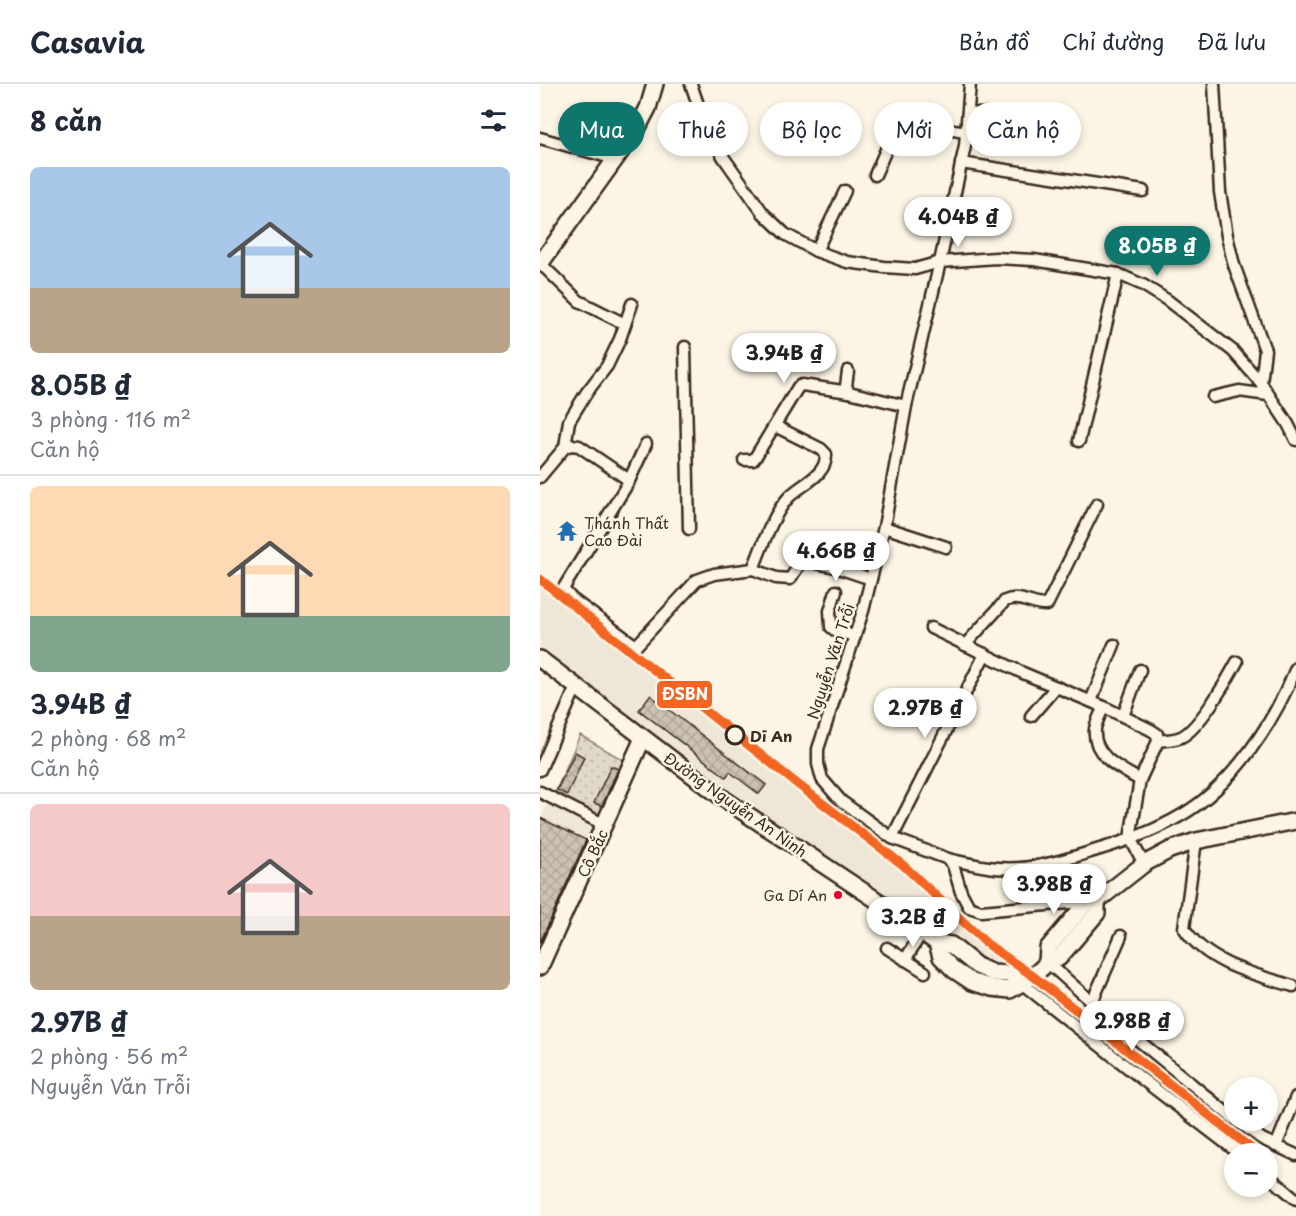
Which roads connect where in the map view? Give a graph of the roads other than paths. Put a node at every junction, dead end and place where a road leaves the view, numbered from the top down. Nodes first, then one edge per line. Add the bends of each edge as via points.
1 (655, 84) edge
2 (691, 84) edge
3 (970, 84) edge
4 (1214, 84) edge
5 (969, 102) edge
6 (966, 132) joint
7 (540, 138) edge
8 (615, 159) junction
9 (961, 163) junction
10 (875, 175) dead end
11 (845, 190) dead end
12 (1143, 191) dead end
13 (816, 251) junction
14 (940, 262) junction
15 (540, 263) edge
16 (1118, 274) junction
17 (632, 304) dead end
18 (625, 324) junction
19 (685, 347) dead end
20 (848, 371) dead end
21 (1261, 383) junction
22 (849, 392) junction
23 (1268, 395) junction
24 (1213, 397) dead end
25 (906, 406) junction
26 (775, 426) junction
27 (1296, 440) edge
28 (1079, 441) dead end
29 (646, 444) dead end
30 (565, 447) junction
31 (744, 460) dead end
32 (540, 477) edge
33 (628, 483) junction
34 (1097, 504) dead end
35 (884, 527) junction
36 (689, 529) dead end
37 (946, 547) dead end
38 (753, 569) junction
39 (871, 579) junction
40 (836, 591) dead end
41 (931, 628) dead end
42 (855, 636) junction
43 (965, 645) junction
44 (1114, 645) dead end
45 (985, 654) junction
46 (540, 659) edge
47 (1237, 662) dead end
48 (1296, 668) edge
49 (1140, 670) dead end
50 (576, 687) junction
51 (1056, 687) junction
52 (1090, 701) junction
53 (1104, 707) junction
54 (1031, 716) dead end
55 (1123, 716) junction
56 (644, 738) junction
57 (1158, 741) junction
58 (540, 770) edge
59 (1140, 780) junction
60 (540, 792) edge
61 (1296, 821) edge
62 (605, 825) junction
63 (892, 838) junction
64 (1130, 838) junction
65 (1196, 841) junction
66 (948, 859) junction
67 (1144, 864) junction
68 (1097, 901) junction
69 (922, 932) junction
70 (1121, 936) dead end
71 (887, 948) dead end
72 (905, 960) junction
73 (1047, 962) junction
74 (540, 967) edge
75 (925, 972) dead end
76 (1020, 982) junction
77 (1293, 986) dead end
78 (1092, 1002) junction
79 (1296, 1097) edge
80 (1224, 1111) edge
81 (1252, 1131) edge
82 (1226, 1143) edge
83 (1271, 1143) edge
84 (1277, 1143) edge
85 (1278, 1147) edge
86 (1296, 1155) edge
87 (1278, 1184) edge
88 (1296, 1199) edge

1 - 8 main road via 642,118
2 - 13 street via 705,125 763,213 785,234
3 - 5 street, Nguyễn Văn Trỗi
4 - 21 street via 1225,225 1234,265 1265,350
6 - 9 street, Nguyễn Văn Trỗi
6 - 10 street via 899,126
7 - 8 street
8 - 15 main road
9 - 12 street
9 - 14 street, Nguyễn Văn Trỗi
11 - 13 street
13 - 14 street via 847,262 915,269
14 - 16 street via 1034,260
14 - 25 street, Nguyễn Văn Trỗi
15 - 18 street via 579,301
16 - 21 street via 1175,305 1233,351
16 - 28 street
17 - 18 street
18 - 30 street via 607,366 569,421
19 - 36 street
20 - 22 street
21 - 23 street
22 - 25 street
22 - 26 street via 802,385
23 - 24 street via 1239,392
23 - 27 street
25 - 35 street, Nguyễn Văn Trỗi
26 - 31 street via 753,460
26 - 38 street via 821,449 826,454 826,463 822,471 788,499 766,535
29 - 33 street
30 - 32 street
30 - 33 street via 579,446 622,473
33 - 38 street via 563,589 633,646 697,580
34 - 43 street via 1047,605 1011,598
35 - 37 street
35 - 39 street, Nguyễn Văn Trỗi
38 - 39 street via 790,579 801,562 806,561
39 - 42 street, Nguyễn Văn Trỗi
40 - 42 street via 830,611 831,627
41 - 43 street
42 - 63 street, Nguyễn Văn Trỗi via 818,749 818,764 822,779 841,801
43 - 45 street
44 - 52 street
45 - 51 street
45 - 63 street
46 - 50 main road, Đường Nguyễn An Ninh
47 - 57 street via 1217,697 1189,732 1181,738
48 - 64 street, Nguyễn Văn Trỗi via 1268,725 1212,793 1181,816
49 - 55 street
50 - 56 main road, Đường Nguyễn An Ninh
50 - 58 street
51 - 52 street
51 - 54 street
52 - 53 street
53 - 55 street
53 - 59 street via 1095,729 1099,747 1110,763
55 - 57 street via 1157,734
56 - 62 main road, Cô Bắc
56 - 69 main road, Đường Nguyễn An Ninh via 724,799
57 - 59 street
59 - 64 street
60 - 62 street
61 - 65 main road, Đường Nguyễn An Ninh
62 - 74 main road, Cô Bắc
63 - 66 street, Nguyễn Văn Trỗi
64 - 66 street, Nguyễn Văn Trỗi via 1040,866 990,868
64 - 67 street
65 - 67 main road, Đường Nguyễn An Ninh
65 - 77 street via 1184,928 1192,940 1232,967
66 - 68 street via 969,907 975,909
67 - 68 main road, Đường Nguyễn An Ninh
68 - 73 main road, Đường Nguyễn An Ninh via 1097,913 1059,958
69 - 72 street
69 - 76 main road, Đường Nguyễn An Ninh via 937,943 941,957 954,970 972,981 1010,990
70 - 78 street
71 - 72 street
72 - 75 street
73 - 76 main road, Đường Nguyễn An Ninh
73 - 78 street
76 - 82 street
78 - 80 street
79 - 84 street
81 - 83 street
85 - 86 street
87 - 88 street

